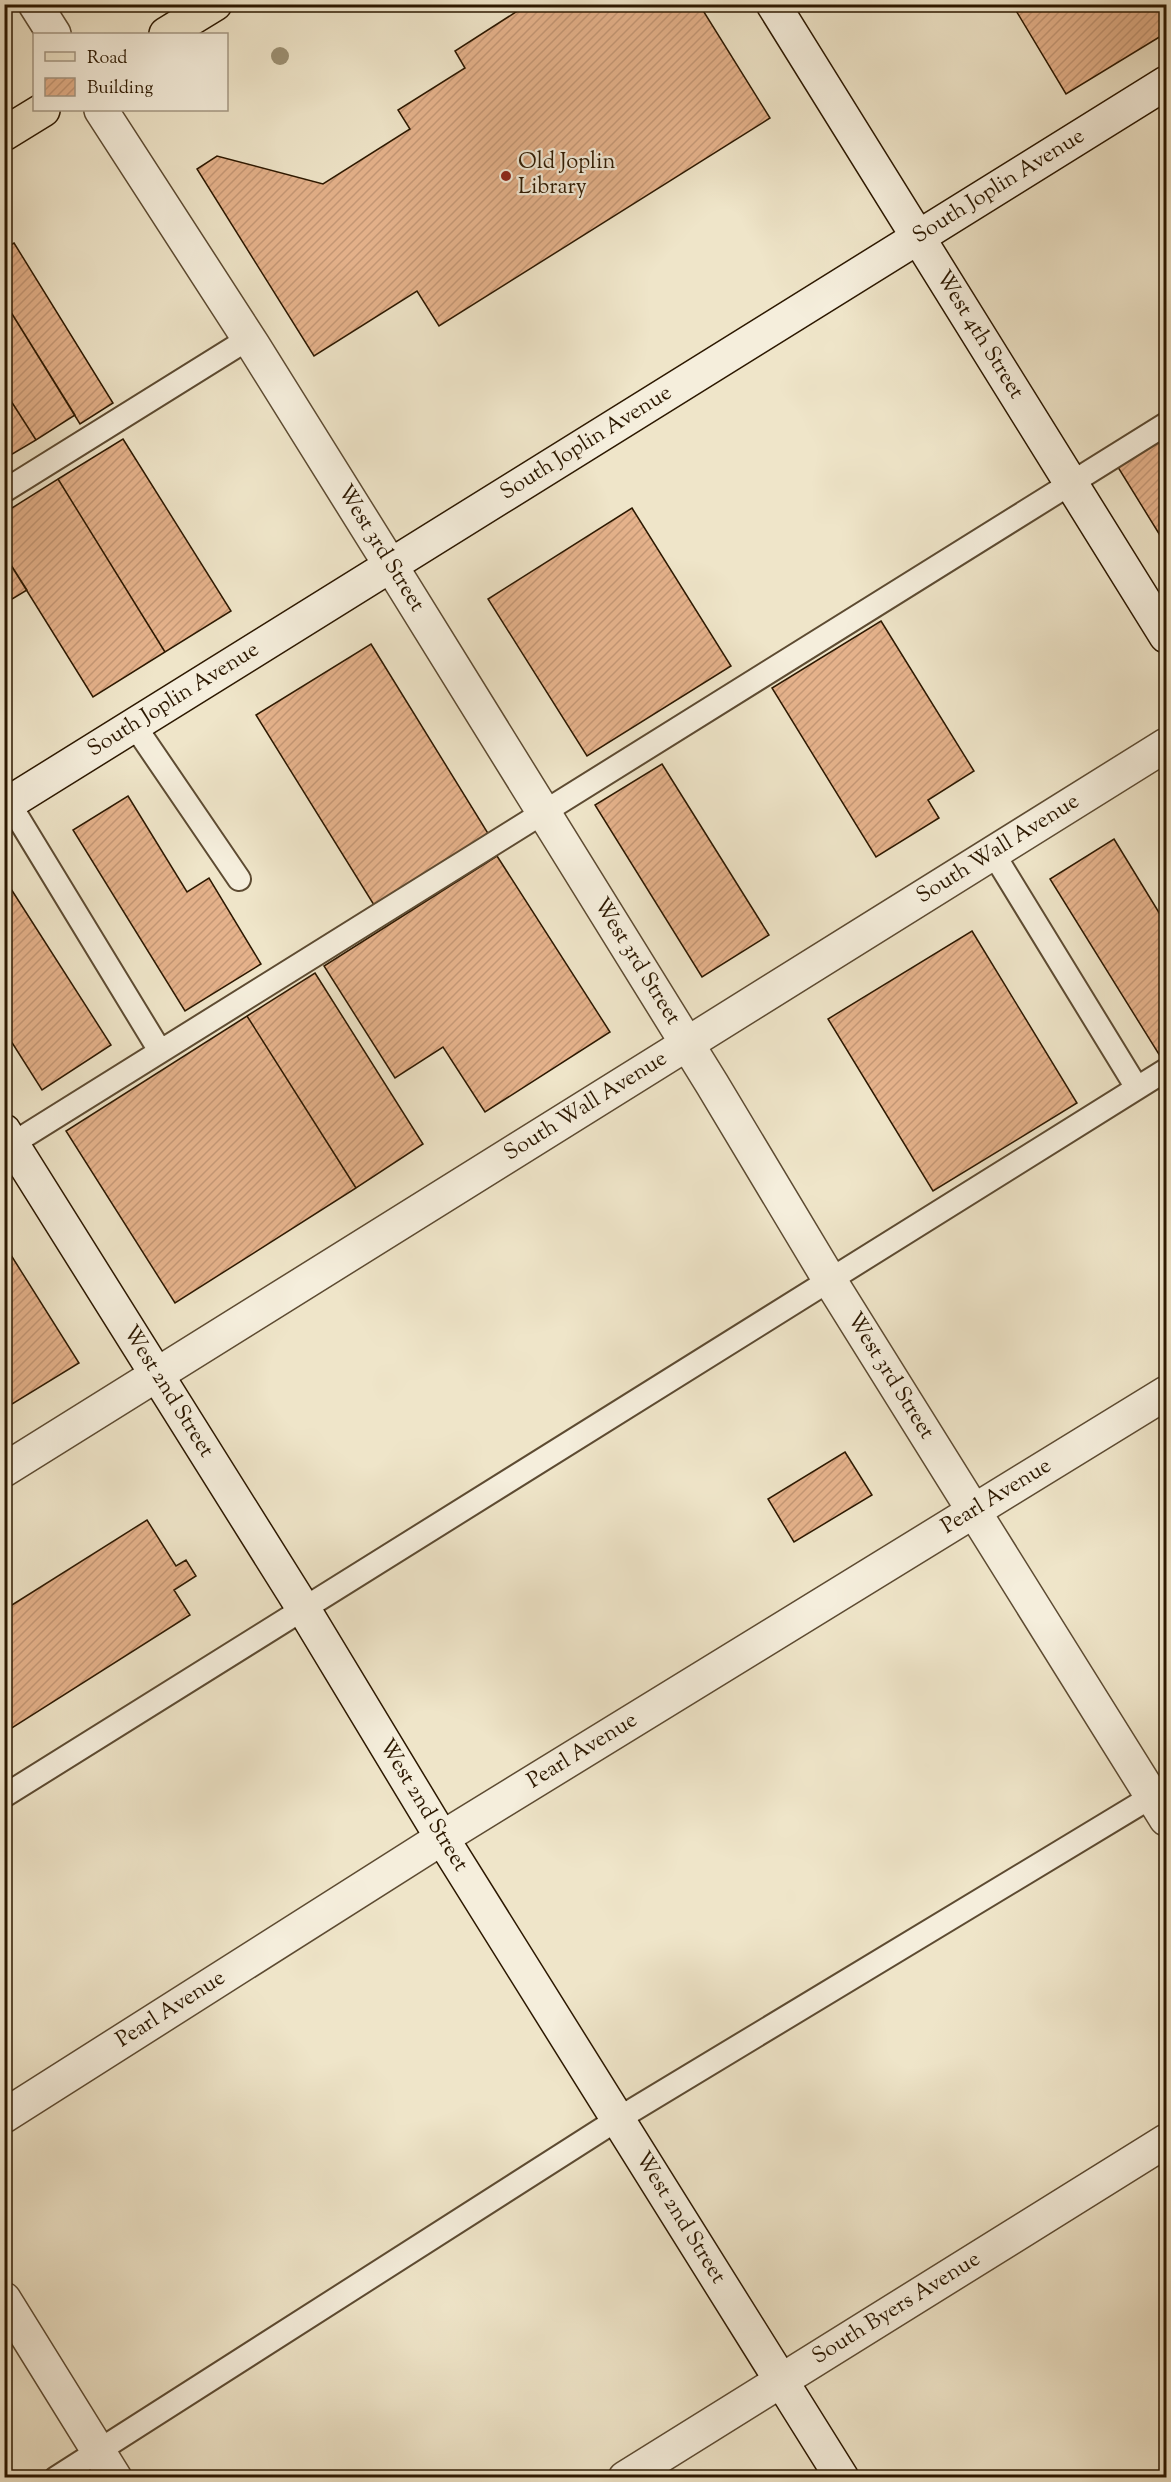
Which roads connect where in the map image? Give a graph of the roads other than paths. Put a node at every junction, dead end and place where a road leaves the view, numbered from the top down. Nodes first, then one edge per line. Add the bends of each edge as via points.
1 (35, 4) edge
2 (215, 4) edge
3 (779, 7) edge
4 (53, 33) edge
5 (168, 33) edge
6 (1167, 83) edge
7 (41, 111) edge
8 (102, 111) edge
9 (4, 134) edge
10 (918, 238) junction
11 (248, 339) junction
12 (1167, 424) edge
13 (1071, 483) junction
14 (4, 491) edge
15 (391, 566) junction
16 (1167, 636) edge
17 (134, 725) junction
18 (1167, 745) edge
19 (7, 805) edge
20 (544, 812) junction
21 (993, 853) junction
22 (239, 879) dead end
23 (687, 1043) junction
24 (160, 1051) junction
25 (1167, 1070) edge
26 (1137, 1088) junction
27 (7, 1141) edge
28 (829, 1279) junction
29 (158, 1375) junction
30 (1167, 1393) edge
31 (4, 1470) edge
32 (974, 1511) junction
33 (303, 1608) junction
34 (4, 1796) edge
35 (1162, 1801) edge
36 (442, 1838) junction
37 (4, 2116) edge
38 (618, 2119) junction
39 (1167, 2140) edge
40 (4, 2300) edge
41 (781, 2380) junction
42 (107, 2465) edge
43 (56, 2478) edge
44 (625, 2478) edge
45 (842, 2478) edge

1 - 4 street
2 - 5 main road
3 - 10 street, West 4th Street
6 - 10 street, South Joplin Avenue
7 - 9 main road
8 - 11 street, West 3rd Street
10 - 13 street, West 4th Street
10 - 15 street, South Joplin Avenue
11 - 14 lane
11 - 15 street, West 3rd Street
12 - 13 lane
13 - 16 street, West 4th Street
13 - 20 lane
15 - 17 street, South Joplin Avenue
15 - 20 street, West 3rd Street
17 - 19 street, South Joplin Avenue
17 - 22 lane
18 - 21 street, South Wall Avenue
19 - 24 lane
20 - 23 street, West 3rd Street
20 - 24 lane
21 - 23 street, South Wall Avenue
21 - 26 lane
23 - 28 street, West 3rd Street
23 - 29 street, South Wall Avenue
24 - 27 lane
25 - 26 lane
26 - 28 lane
27 - 29 street, West 2nd Street
28 - 32 street, West 3rd Street
28 - 33 lane
29 - 31 street, South Wall Avenue
29 - 33 street, West 2nd Street
30 - 32 street, Pearl Avenue
32 - 35 street, West 3rd Street
32 - 36 street, Pearl Avenue
33 - 34 lane
33 - 36 street, West 2nd Street
35 - 38 lane
36 - 37 street, Pearl Avenue
36 - 38 street, West 2nd Street
38 - 41 street, West 2nd Street
38 - 42 lane
39 - 41 street, South Byers Avenue
40 - 42 street
41 - 44 street, South Byers Avenue
41 - 45 street, West 2nd Street
42 - 43 lane

